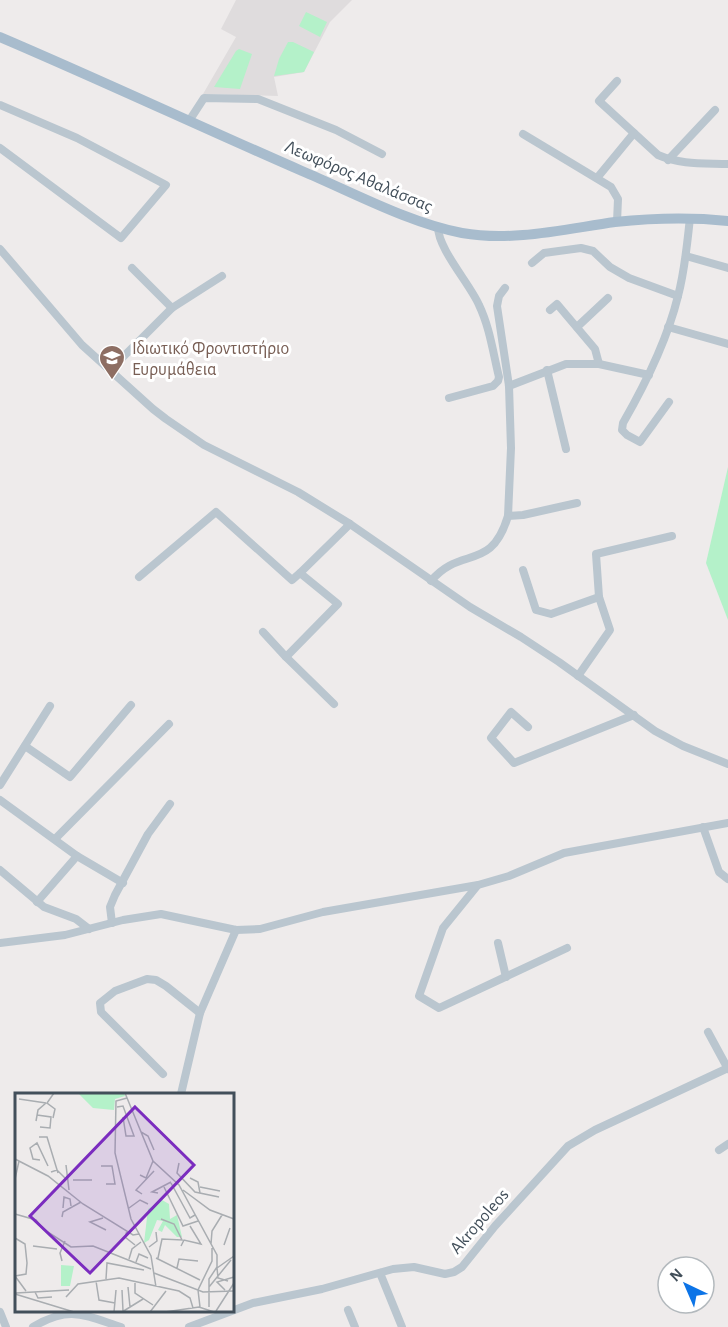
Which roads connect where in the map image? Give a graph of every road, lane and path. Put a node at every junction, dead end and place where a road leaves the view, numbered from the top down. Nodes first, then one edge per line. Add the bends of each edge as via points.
1 (0, 37) edge
2 (617, 81) dead end
3 (0, 105) edge
4 (715, 110) dead end
5 (189, 121) junction
6 (523, 134) dead end
7 (634, 134) junction
8 (0, 148) edge
9 (382, 154) dead end
10 (668, 160) junction
11 (728, 164) edge
12 (597, 178) junction
13 (690, 218) junction
14 (728, 221) edge
15 (617, 222) junction
16 (438, 227) junction
17 (0, 249) edge
18 (686, 256) junction
19 (532, 263) dead end
20 (132, 267) dead end
21 (728, 268) edge
22 (222, 276) dead end
23 (505, 288) dead end
24 (678, 296) junction
25 (608, 298) dead end
26 (172, 308) junction
27 (550, 310) dead end
28 (577, 327) junction
29 (668, 327) junction
30 (728, 344) edge
31 (599, 364) junction
32 (110, 370) junction
33 (547, 370) junction
34 (649, 375) junction
35 (509, 386) junction
36 (449, 398) dead end
37 (669, 402) dead end
38 (566, 449) dead end
39 (577, 503) dead end
40 (508, 516) junction
41 (350, 524) junction
42 (672, 536) dead end
43 (523, 570) dead end
44 (300, 573) junction
45 (139, 577) dead end
46 (430, 581) junction
47 (599, 597) junction
48 (263, 632) dead end
49 (286, 657) junction
50 (579, 676) junction
51 (334, 704) dead end
52 (131, 705) dead end
53 (50, 706) dead end
54 (634, 715) junction
55 (169, 724) dead end
56 (528, 727) dead end
57 (25, 746) junction
58 (728, 764) edge
59 (0, 784) edge
60 (0, 801) edge
61 (170, 804) dead end
62 (728, 823) edge
63 (702, 827) junction
64 (55, 839) junction
65 (77, 856) junction
66 (2, 873) edge
67 (728, 879) edge
68 (123, 883) junction
69 (478, 885) junction
70 (38, 902) junction
71 (112, 923) junction
72 (89, 929) junction
73 (236, 930) junction
74 (0, 943) edge
75 (498, 944) dead end
76 (567, 948) dead end
77 (506, 976) junction
78 (200, 1012) junction
79 (708, 1032) dead end
80 (728, 1068) edge
81 (163, 1074) dead end
82 (182, 1093) edge
83 (728, 1144) edge
84 (719, 1150) dead end
85 (380, 1273) junction
86 (348, 1310) dead end
87 (234, 1311) edge
88 (0, 1312) edge
89 (231, 1312) edge
90 (6, 1327) edge
91 (33, 1327) edge
92 (121, 1327) edge
93 (189, 1327) edge
94 (355, 1327) edge
95 (402, 1327) edge

1 - 5 main road, Λεωφόρος Αθαλάσσας
2 - 7 street via 599,101
3 - 8 street via 77,138 166,185 121,238
4 - 10 street
5 - 9 street via 204,98 258,99 336,130
5 - 16 main road, Λεωφόρος Αθαλάσσας
6 - 12 street
7 - 10 street
7 - 12 street
10 - 11 street
12 - 15 street via 611,187 618,199
13 - 14 main road, Λεωφόρος Αθαλάσσας
13 - 15 main road, Λεωφόρος Αθαλάσσας
13 - 18 street
15 - 16 main road, Λεωφόρος Αθαλάσσας via 502,236
16 - 36 street via 441,241 479,305 499,377 493,386
17 - 32 street via 82,345
18 - 21 street
18 - 24 street
19 - 24 street via 544,253 581,248 593,251 628,278
20 - 26 street
22 - 26 street
23 - 35 street via 497,306
24 - 29 street
25 - 28 street
26 - 32 street
27 - 28 street via 557,304
28 - 31 street via 596,350
29 - 30 street
29 - 34 street
31 - 33 street via 566,364
31 - 34 street
32 - 41 street via 153,409 204,445 298,492
33 - 35 street
33 - 38 street
34 - 37 street via 622,423 622,430 640,442
35 - 40 street
39 - 40 street
40 - 46 street via 495,546 484,554 450,564
41 - 44 street
41 - 46 street
42 - 47 street via 596,554
43 - 47 street via 536,610 551,614
44 - 45 street via 292,580 216,512
44 - 49 street via 338,604
46 - 50 street
47 - 50 street via 610,630
48 - 49 street
49 - 51 street
50 - 54 street
52 - 57 street via 70,777
53 - 57 street
54 - 56 street via 514,762 491,738 511,712
54 - 58 street via 683,746
55 - 64 street
57 - 59 street
60 - 64 street
61 - 68 street via 148,834
62 - 63 street
63 - 67 street via 718,872
63 - 69 street via 564,853
64 - 65 street
65 - 68 street
65 - 70 street
66 - 70 street
68 - 71 street via 110,906
69 - 73 street via 322,912 260,929
69 - 77 street via 443,928 419,996 439,1008
70 - 72 street
71 - 72 street
71 - 73 street via 161,914
72 - 74 street
73 - 78 street
75 - 77 street
76 - 77 street
78 - 81 street via 166,986 147,979 115,991 100,1003 101,1012
78 - 82 street
79 - 80 street
80 - 85 street, Akropoleos via 568,1146 458,1270 445,1274 407,1268
83 - 84 street
85 - 87 street, Akropoleos
85 - 95 street
86 - 94 street
88 - 90 street
89 - 93 street, Akropoleos
91 - 92 street via 70,1313

